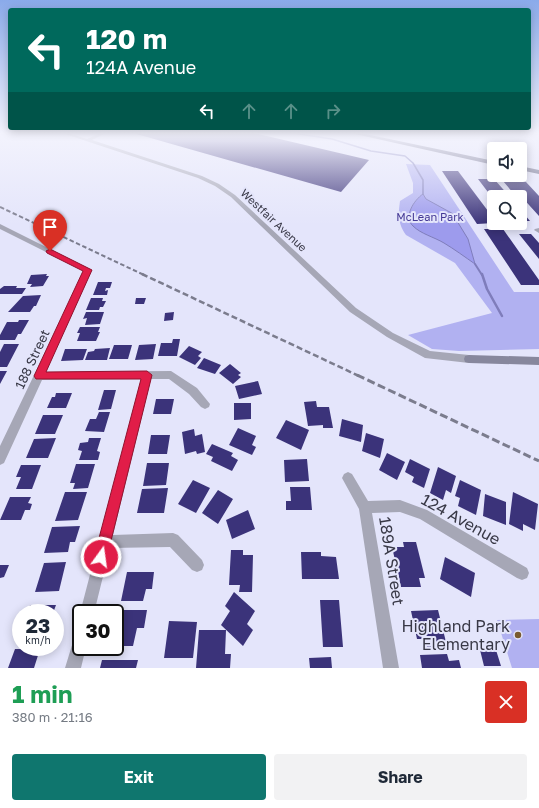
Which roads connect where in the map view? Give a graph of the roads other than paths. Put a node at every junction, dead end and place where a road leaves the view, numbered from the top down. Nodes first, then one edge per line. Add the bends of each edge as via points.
1 (158, 163) edge
2 (527, 164) edge
3 (539, 167) edge
4 (527, 169) edge
5 (539, 172) edge
6 (0, 226) edge
7 (469, 360) joint
8 (539, 362) edge
9 (147, 375) junction
10 (39, 376) junction
11 (205, 404) dead end
12 (0, 459) edge
13 (348, 478) dead end
14 (365, 506) junction
15 (104, 542) junction
16 (196, 565) dead end
17 (522, 573) dead end
18 (89, 604) edge
19 (76, 656) edge
20 (73, 668) edge
21 (391, 668) edge

1 - 7 street, Westfair Avenue via 200,177 233,196 353,310 405,344 428,355
2 - 3 highway
4 - 5 highway
6 - 10 street, 188 Street via 88,270
7 - 8 street
9 - 10 street
9 - 11 street via 170,375 193,391
9 - 15 street
10 - 12 street, 188 Street
13 - 14 street
14 - 17 street, 124 Avenue via 400,506 423,514
14 - 21 street, 189A Street
15 - 16 street via 173,540
15 - 18 street
19 - 20 street

